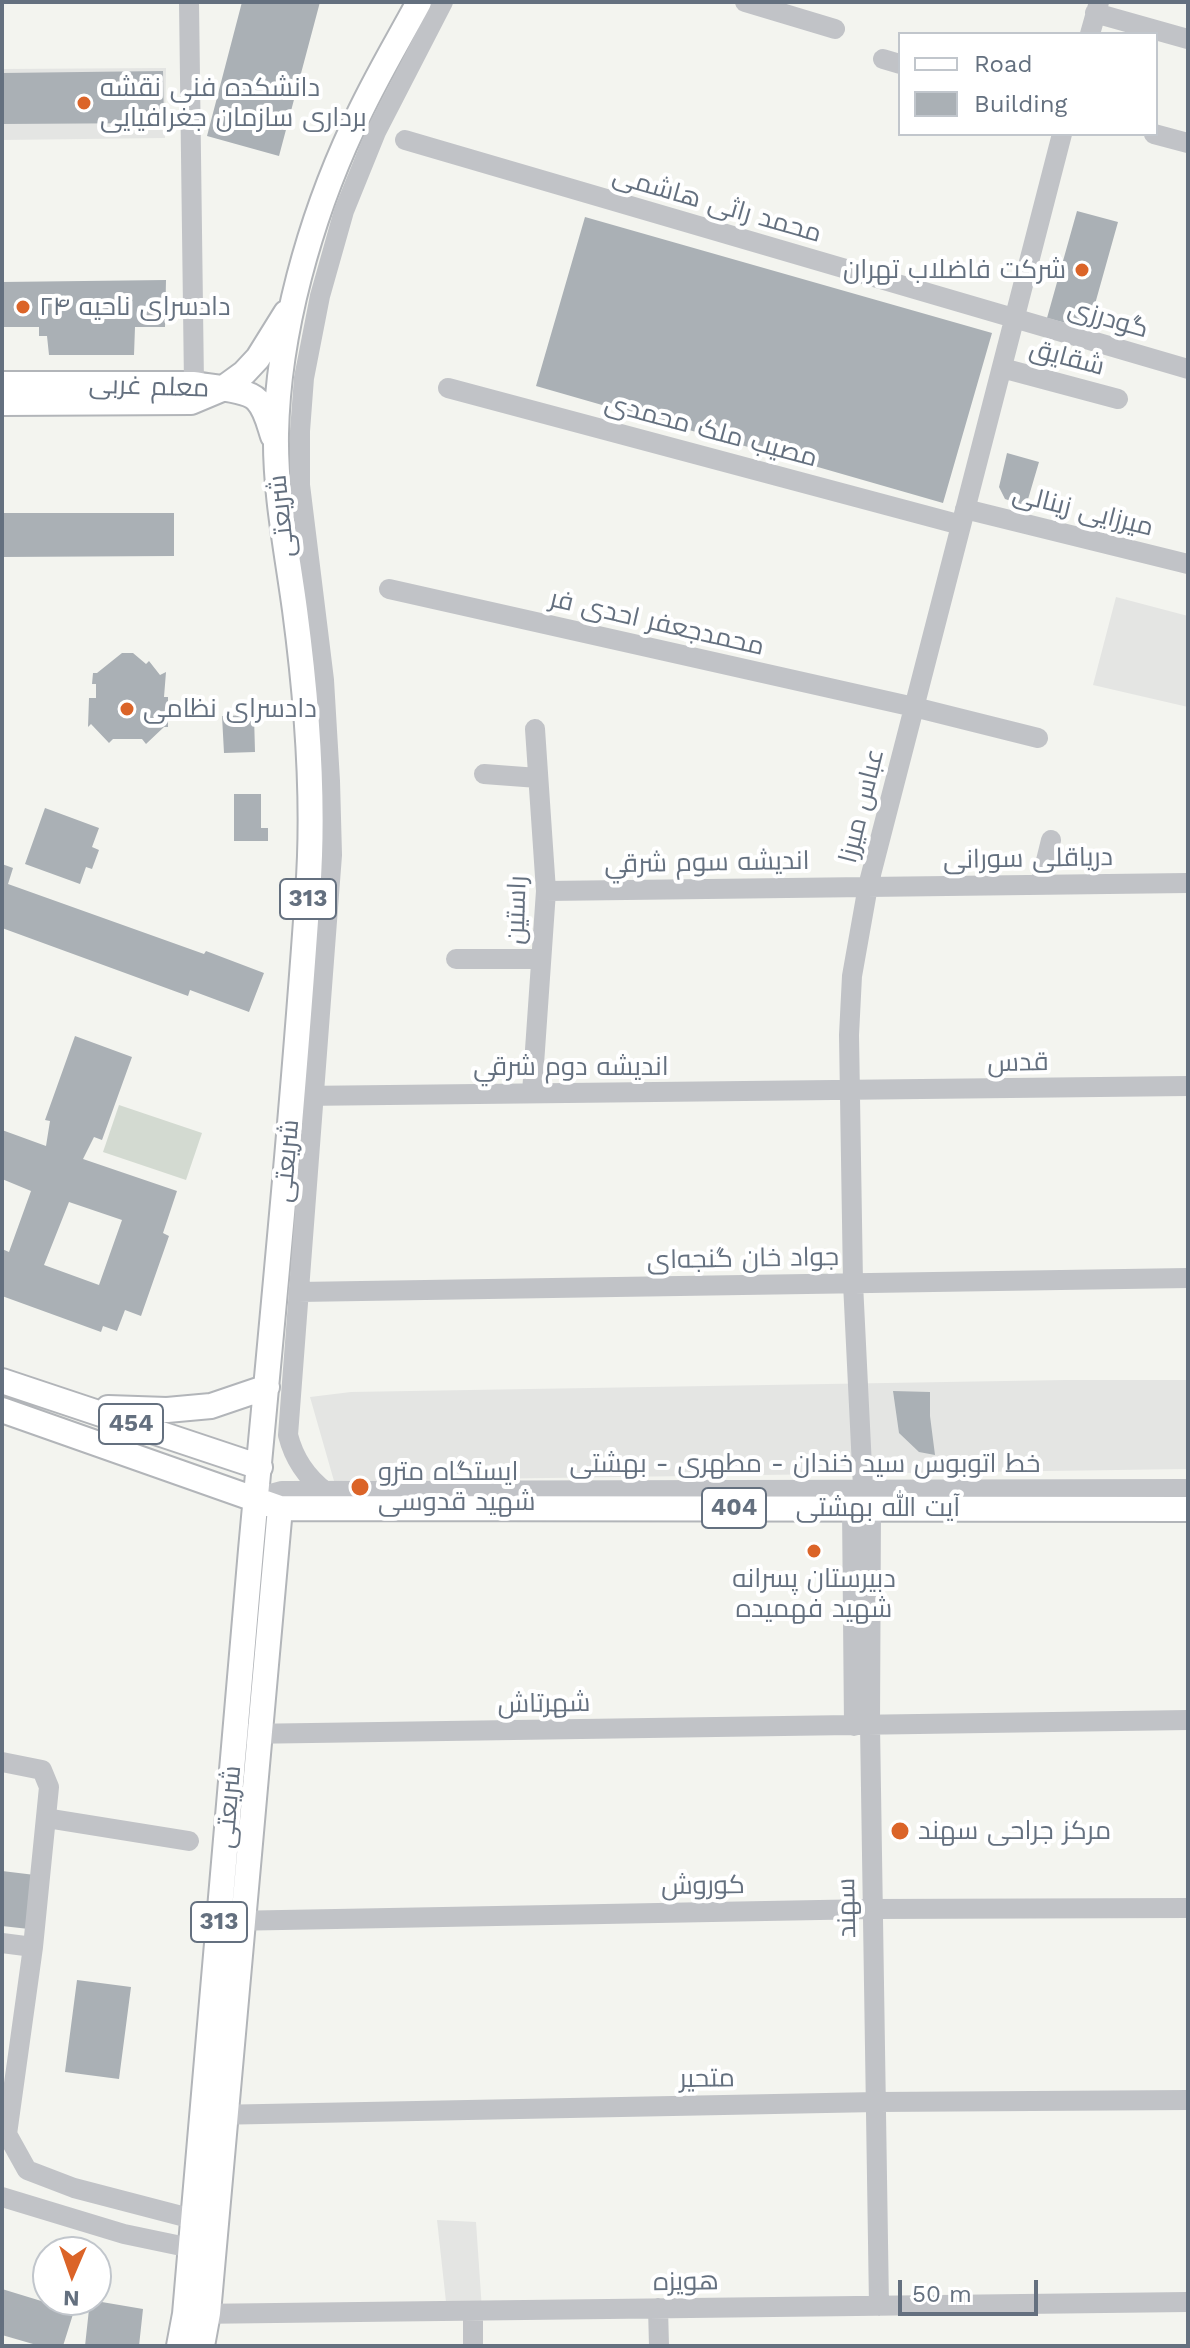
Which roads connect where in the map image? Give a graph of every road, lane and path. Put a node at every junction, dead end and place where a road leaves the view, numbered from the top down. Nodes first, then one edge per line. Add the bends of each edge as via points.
1 (189, 2) edge
2 (419, 2) edge
3 (443, 2) edge
4 (745, 2) edge
5 (1097, 8) edge
6 (835, 29) dead end
7 (1091, 32) edge
8 (1188, 39) edge
9 (1158, 135) edge
10 (1061, 136) edge
11 (405, 140) dead end
12 (1188, 143) edge
13 (294, 301) junction
14 (1014, 320) junction
15 (1002, 368) junction
16 (1188, 369) edge
17 (2, 384) edge
18 (194, 384) junction
19 (448, 388) dead end
20 (222, 389) junction
21 (44, 393) junction
22 (1118, 399) dead end
23 (2, 403) edge
24 (276, 444) junction
25 (963, 517) junction
26 (1188, 564) edge
27 (389, 589) dead end
28 (914, 707) junction
29 (535, 729) dead end
30 (1038, 738) dead end
31 (484, 774) dead end
32 (538, 778) junction
33 (1051, 840) dead end
34 (1188, 883) edge
35 (1040, 885) junction
36 (868, 886) junction
37 (546, 891) junction
38 (456, 959) dead end
39 (541, 959) junction
40 (1188, 1086) edge
41 (849, 1091) junction
42 (532, 1093) junction
43 (303, 1096) junction
44 (1188, 1278) edge
45 (853, 1283) junction
46 (287, 1291) junction
47 (2, 1381) edge
48 (267, 1387) junction
49 (80, 1407) junction
50 (2, 1410) edge
51 (260, 1467) junction
52 (1188, 1489) edge
53 (326, 1492) junction
54 (256, 1498) junction
55 (863, 1504) junction
56 (280, 1508) junction
57 (1188, 1509) edge
58 (1188, 1720) edge
59 (862, 1726) junction
60 (260, 1733) junction
61 (236, 1734) junction
62 (2, 1762) edge
63 (46, 1818) junction
64 (189, 1841) dead end
65 (1188, 1908) edge
66 (873, 1909) junction
67 (231, 1921) junction
68 (2, 1943) edge
69 (33, 1947) junction
70 (1188, 2100) edge
71 (877, 2102) junction
72 (214, 2115) junction
73 (2, 2162) edge
74 (27, 2170) junction
75 (2, 2197) edge
76 (193, 2219) junction
77 (191, 2248) junction
78 (1188, 2302) edge
79 (879, 2306) junction
80 (658, 2308) junction
81 (473, 2311) junction
82 (197, 2314) junction
83 (179, 2346) edge
84 (202, 2346) edge
85 (473, 2346) edge
86 (659, 2346) edge

1 - 18 street
2 - 13 main road, شریعتی / 313 via 354,122 317,218
3 - 43 street via 376,132 344,211 304,378 300,485 324,680 331,824 330,886
4 - 6 street
5 - 7 street
5 - 8 street
9 - 12 street
10 - 14 street, عباس میرزا
11 - 14 street, محمد راثی هاشمی
13 - 20 main road via 258,358
13 - 24 main road, شریعتی / 313
14 - 15 street, عباس میرزا
14 - 16 street, گودرزی
15 - 22 street, شقایق
15 - 25 street, عباس میرزا
17 - 21 main road, معلم غربی
18 - 20 main road, معلم غربی
18 - 21 main road, معلم غربی
19 - 25 street, مصیب ملک محمدی
20 - 21 main road, معلم غربی via 191,402
20 - 24 main road via 256,399
21 - 23 main road, معلم غربی
24 - 43 main road, شریعتی / 313 via 309,782
25 - 26 street, میرزایی زینالی
25 - 28 street, عباس میرزا
27 - 28 street, محمدجعفر احدی فر
28 - 30 street, محمدجعفر احدی فر
28 - 36 street, عباس میرزا
29 - 32 street, راستین
31 - 32 street
32 - 37 street, راستین
33 - 35 street
34 - 35 street, دریاقلی سورانی
35 - 36 street, دریاقلی سورانی
36 - 37 street, اندیشه سوم شرقي
36 - 41 street, عباس میرزا via 852,976
37 - 39 street, راستین
38 - 39 street
39 - 42 street, راستین
40 - 41 street, قدس
41 - 42 street, انديشه دوم شرقي
41 - 45 street, عباس میرزا
42 - 43 street, انديشه دوم شرقي
43 - 46 main road, شریعتی / 313
44 - 45 street, جواد خان گنجه‌ای
45 - 46 street, جواد خان گنجه‌ای
45 - 55 street, عباس میرزا
46 - 48 main road, شریعتی / 313
46 - 53 street via 288,1435 299,1464
47 - 49 main road, 454
48 - 49 main road via 181,1409
48 - 51 main road, شریعتی / 313
49 - 51 main road, 454
50 - 54 main road, 454
51 - 54 main road, شریعتی / 313
52 - 55 street, خط اتوبوس سید خندان - مطهری - بهشتی
53 - 54 street, خط اتوبوس سید خندان - مطهری - بهشتی via 282,1491
53 - 55 street, خط اتوبوس سید خندان - مطهری - بهشتی
54 - 56 main road, 454
54 - 61 main road, شریعتی / 313
55 - 56 main road, آیت الله بهشتی / 404
55 - 57 main road, آیت الله بهشتی / 404
55 - 59 street, سهند
56 - 60 main road, شریعتی / 313
58 - 59 street, شهرتاش
59 - 60 street, شهرتاش
59 - 66 street, سهند
60 - 61 street, شهرتاش
60 - 67 main road, شریعتی / 313
61 - 67 main road, شریعتی / 313
62 - 63 street via 42,1770 49,1787
63 - 64 street
63 - 69 street
65 - 66 street, کوروش
66 - 67 street, کوروش
66 - 71 street, سهند
67 - 72 main road, شریعتی / 313
68 - 69 street
69 - 74 street via 7,2134
70 - 71 street, متحیر
71 - 72 street, متحیر
71 - 79 street, سهند
72 - 76 main road, شریعتی / 313
72 - 82 main road, شریعتی / 313
73 - 74 street
74 - 76 street
75 - 77 street
76 - 77 main road, شریعتی / 313
77 - 82 main road, شریعتی / 313
78 - 79 street, هویزه
79 - 80 street, هویزه
80 - 81 street, هویزه
80 - 86 street
81 - 82 street, هویزه
81 - 85 street
82 - 83 main road, شریعتی / 313
82 - 84 main road, شریعتی / 313

